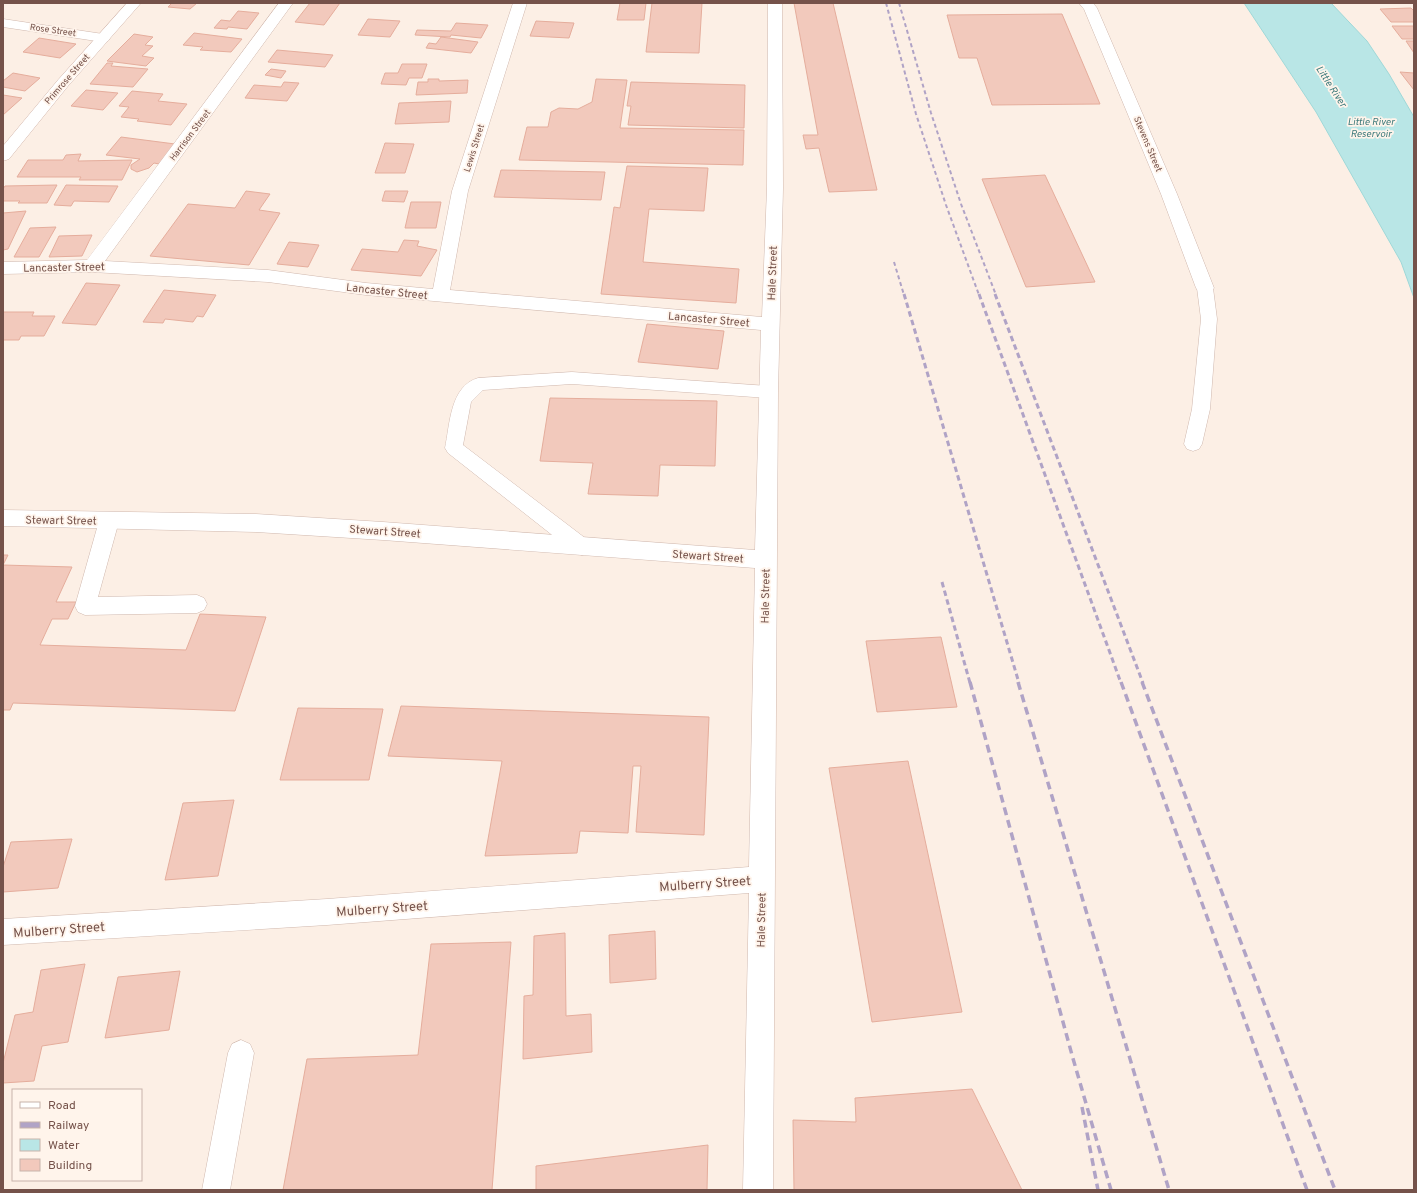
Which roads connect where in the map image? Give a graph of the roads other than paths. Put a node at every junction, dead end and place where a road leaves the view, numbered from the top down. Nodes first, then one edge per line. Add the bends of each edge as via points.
1 (134, 3) edge
2 (286, 3) edge
3 (520, 3) edge
4 (775, 3) edge
5 (1086, 3) edge
6 (3, 23) edge
7 (103, 38) junction
8 (3, 156) edge
9 (92, 266) junction
10 (3, 268) edge
11 (1205, 288) joint
12 (440, 296) junction
13 (770, 324) junction
14 (768, 392) junction
15 (1194, 444) dead end
16 (3, 518) edge
17 (109, 521) junction
18 (582, 547) junction
19 (765, 560) junction
20 (197, 604) dead end
21 (762, 878) junction
22 (3, 932) edge
23 (241, 1053) dead end
24 (216, 1190) edge
25 (758, 1190) edge

1 - 7 street, Primrose Street
2 - 9 street, Harrison Street
3 - 12 street, Lewis Street via 460,191
4 - 13 street, Hale Street via 775,188
5 - 11 street, Stevens Street via 1169,194
6 - 7 street, Rose Street
7 - 8 street, Primrose Street
9 - 10 street, Lancaster Street
9 - 12 street, Lancaster Street via 268,276
11 - 15 lane via 1209,319 1201,409
12 - 13 street, Lancaster Street
13 - 14 street, Hale Street
14 - 18 lane via 572,378 478,384 462,400 454,448
14 - 19 street, Hale Street
16 - 17 street, Stewart Street
17 - 18 street, Stewart Street via 253,523 409,532
17 - 20 lane via 85,606
18 - 19 street, Stewart Street
19 - 21 street, Hale Street
21 - 22 street, Mulberry Street via 319,912
21 - 25 street, Hale Street
23 - 24 lane

